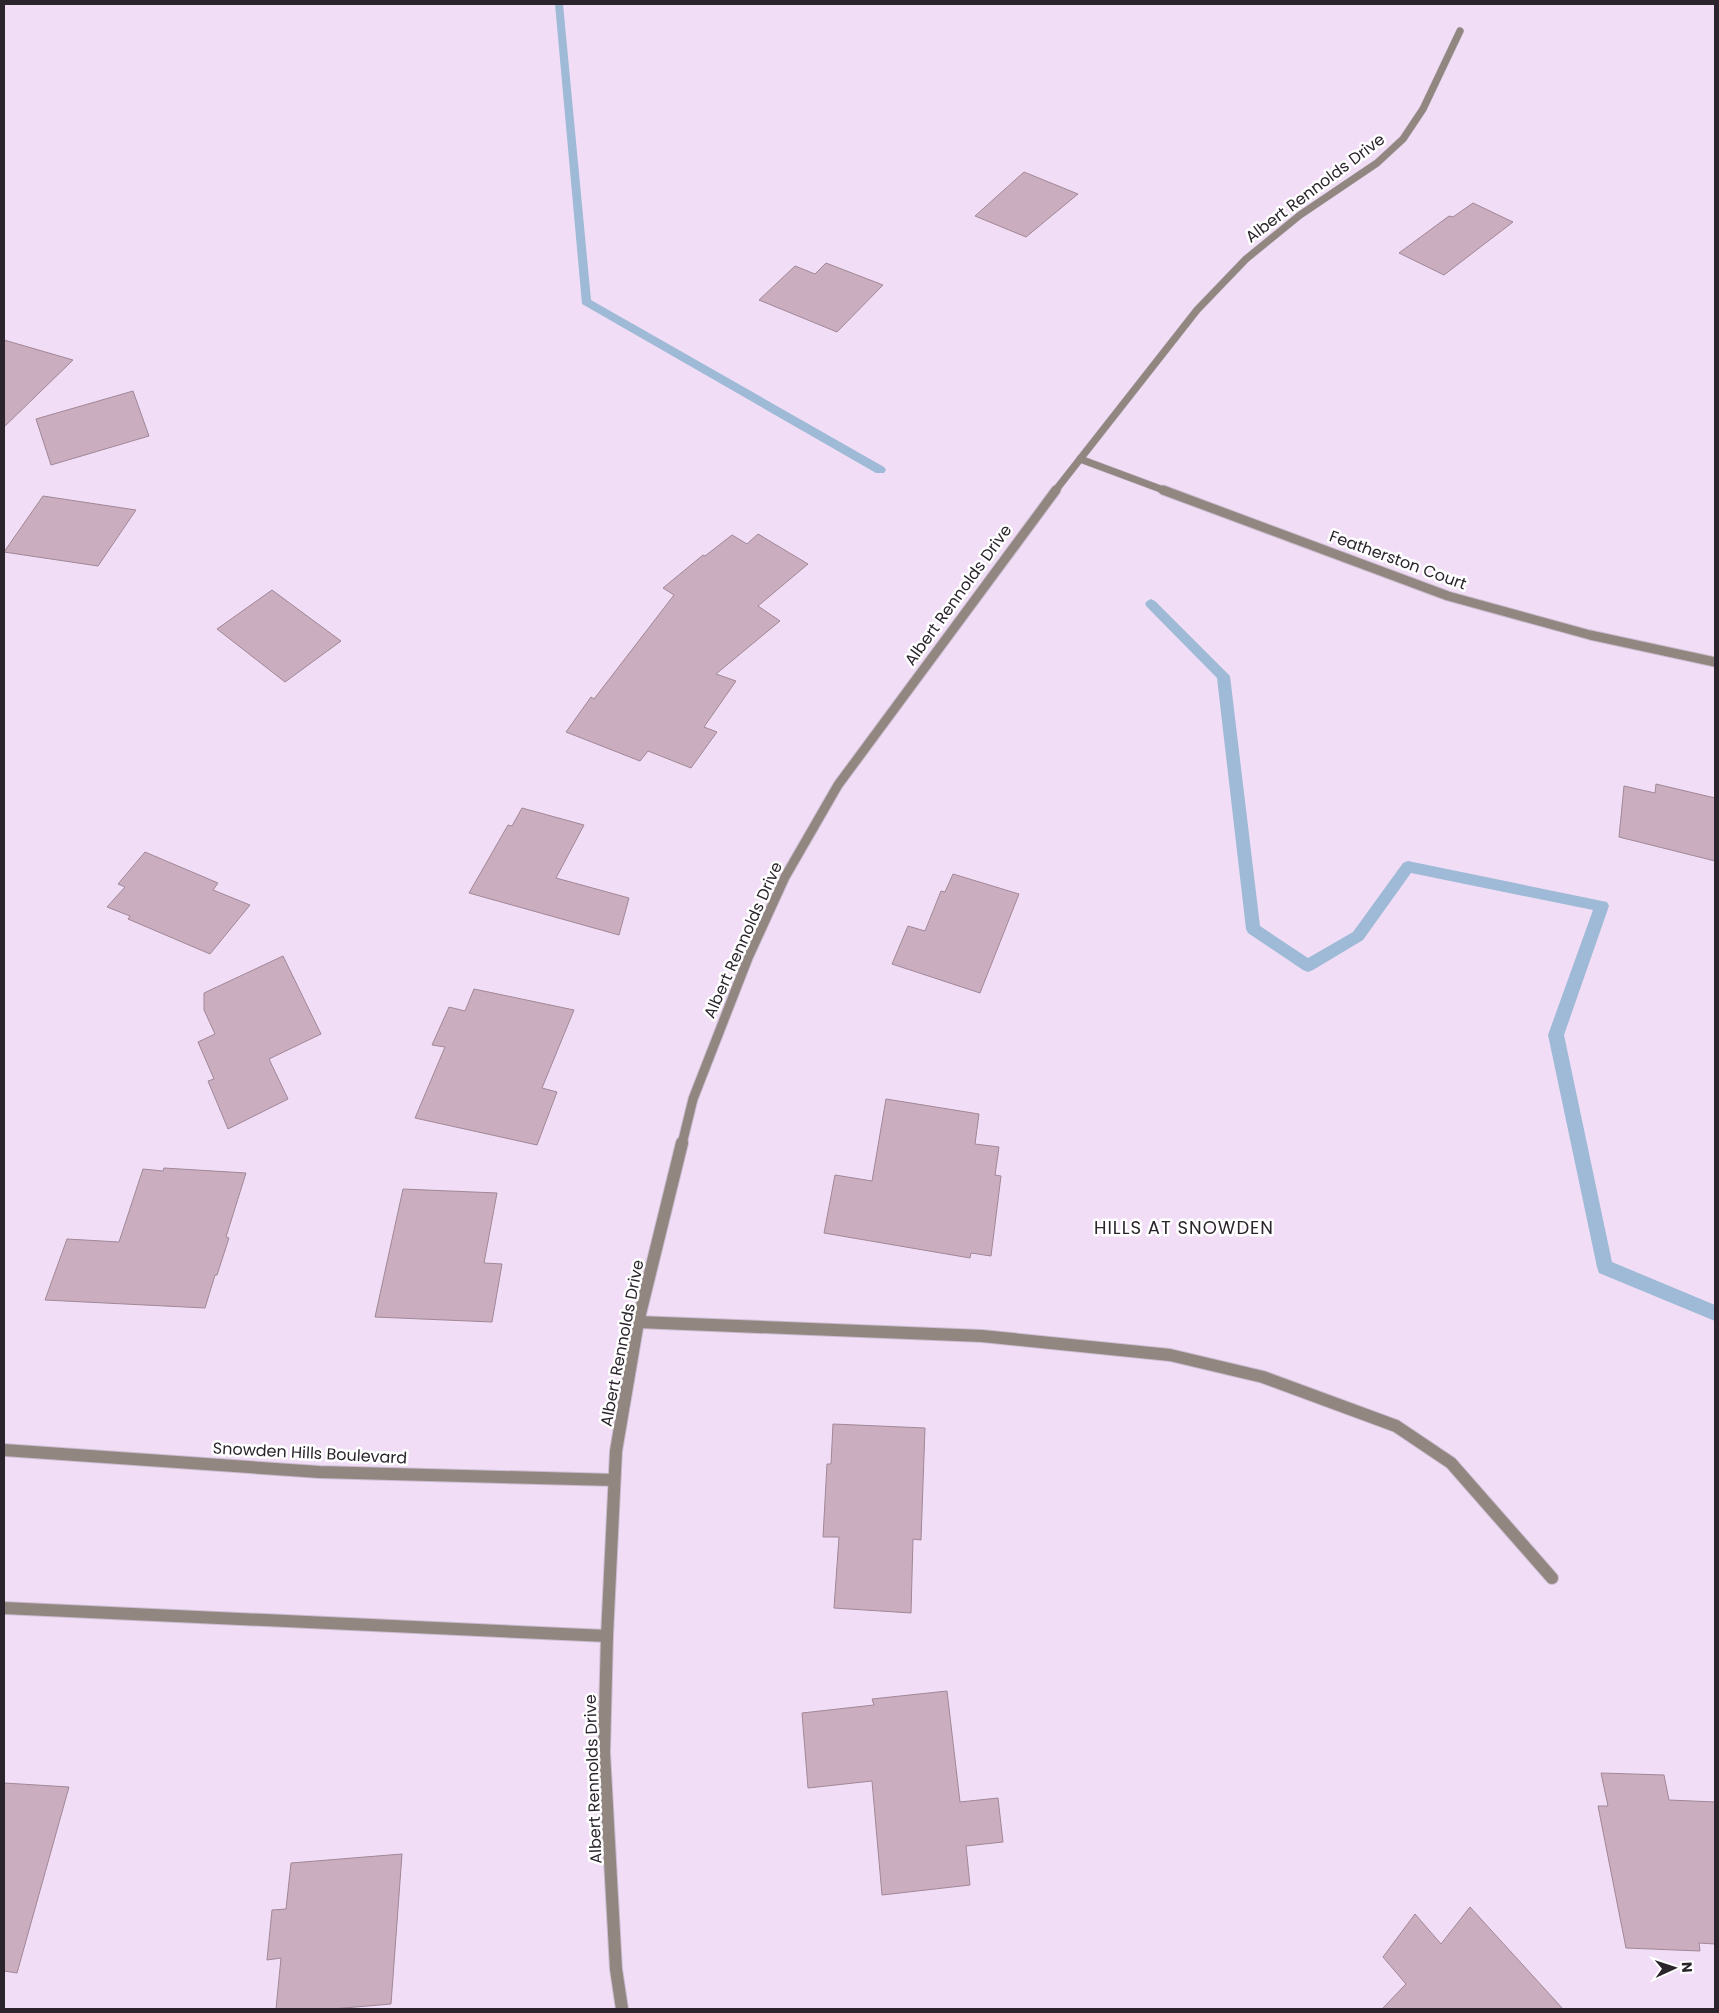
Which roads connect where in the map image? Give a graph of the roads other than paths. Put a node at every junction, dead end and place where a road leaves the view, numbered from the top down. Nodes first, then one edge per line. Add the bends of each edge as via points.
1 (1460, 31) dead end
2 (1080, 459) junction
3 (1715, 662) edge
4 (638, 1322) junction
5 (4, 1450) edge
6 (614, 1480) junction
7 (1552, 1578) dead end
8 (4, 1608) edge
9 (607, 1636) junction
10 (622, 2009) edge

1 - 2 street, Albert Rennolds Drive via 1423,109 1403,139 1377,163 1300,214 1246,259 1197,310
2 - 3 street, Featherston Court via 1448,596 1590,635
2 - 4 street, Albert Rennolds Drive via 1028,524 838,785 785,877 748,958 693,1098
4 - 6 street, Albert Rennolds Drive
4 - 7 street via 982,1336 1170,1355 1263,1377 1396,1426 1443,1458
5 - 6 street, Snowden Hills Boulevard via 318,1472
6 - 9 street, Albert Rennolds Drive
8 - 9 street
9 - 10 street, Albert Rennolds Drive via 604,1752 616,1969

